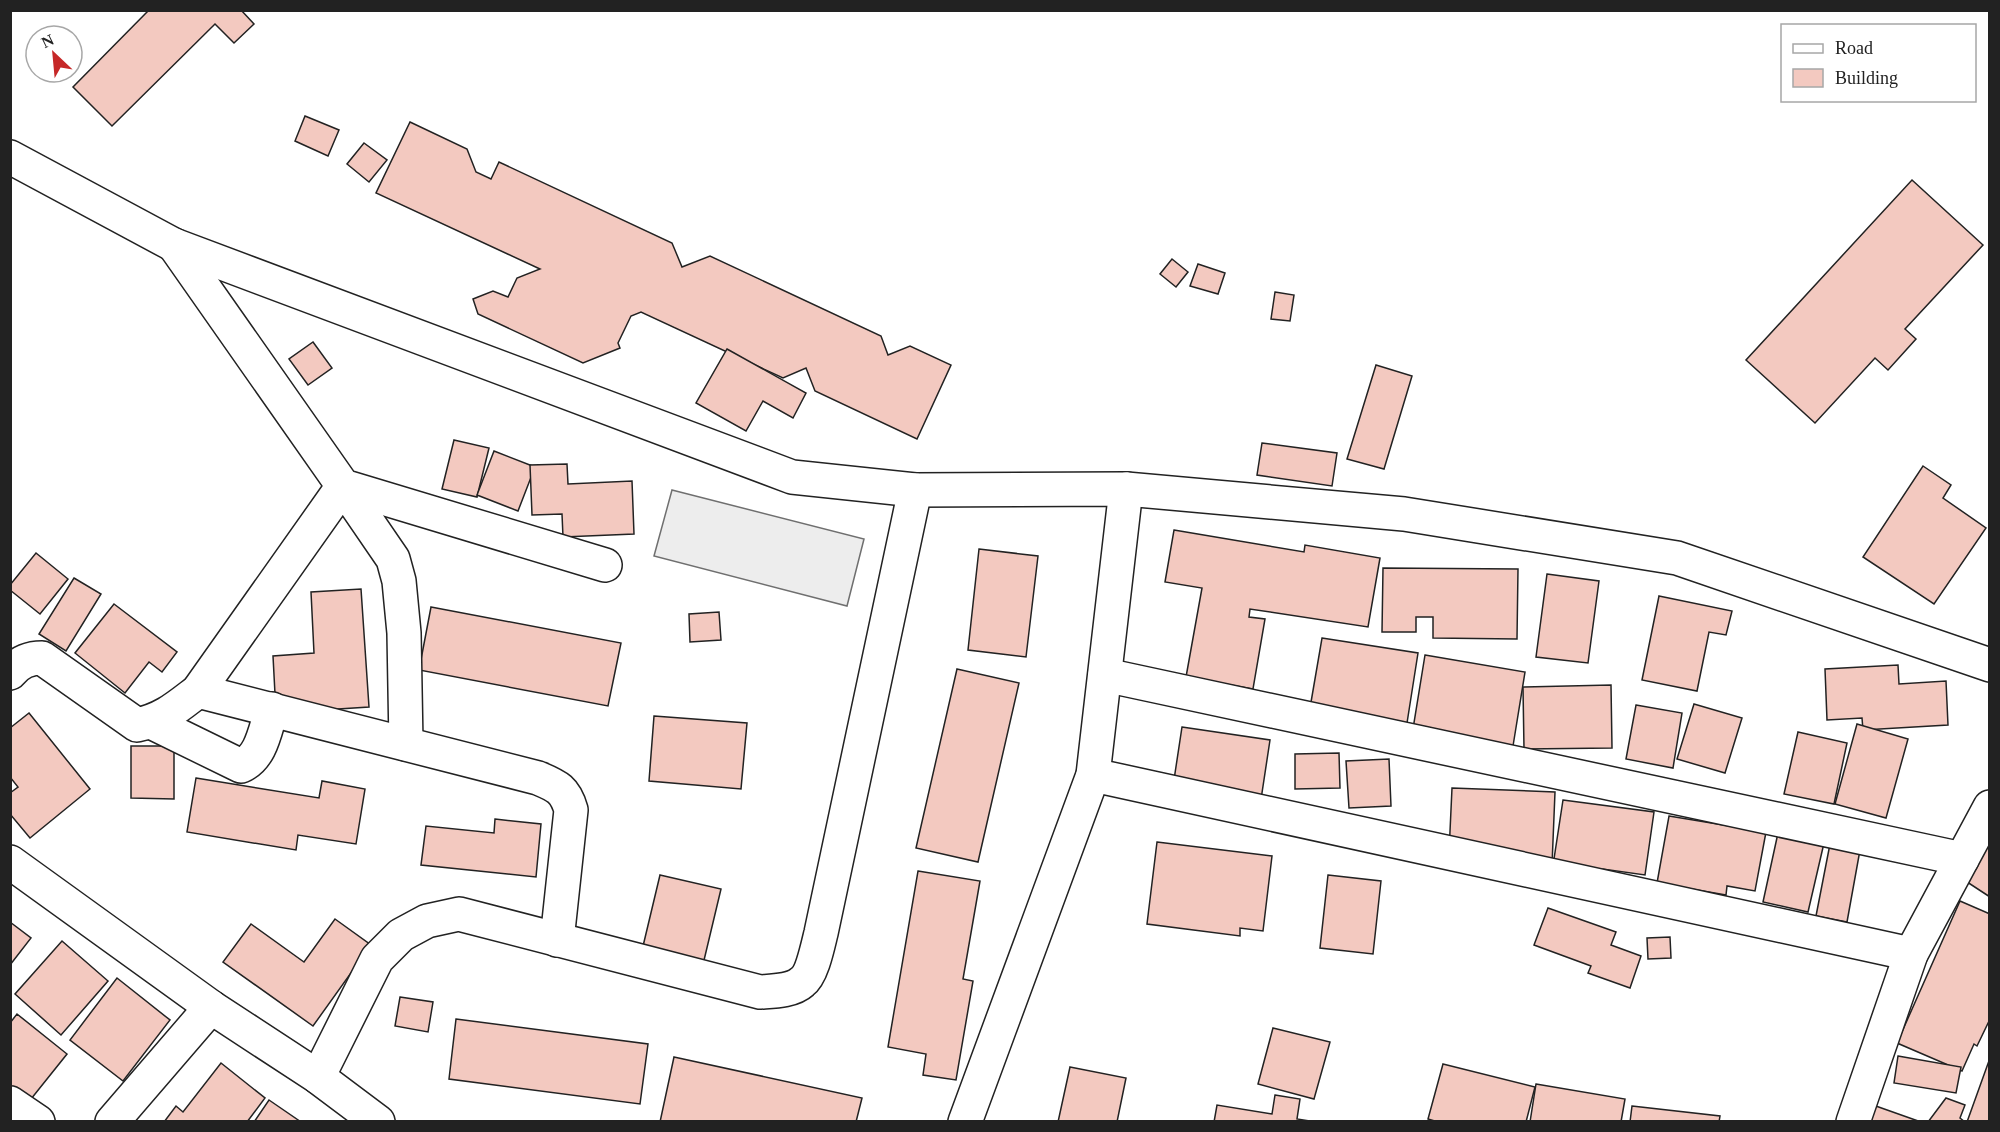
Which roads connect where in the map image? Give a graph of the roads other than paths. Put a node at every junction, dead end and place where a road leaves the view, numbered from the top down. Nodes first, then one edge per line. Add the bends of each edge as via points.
1 (10, 157) edge
2 (174, 245) junction
3 (343, 486) junction
4 (1126, 489) junction
5 (915, 490) junction
6 (605, 565) dead end
7 (1989, 665) edge
8 (10, 672) edge
9 (1105, 675) junction
10 (198, 691) junction
11 (272, 709) junction
12 (151, 722) junction
13 (406, 744) junction
14 (1093, 775) junction
15 (1989, 807) edge
16 (1962, 859) junction
17 (10, 862) edge
18 (557, 940) junction
19 (1911, 954) junction
20 (211, 1007) junction
21 (318, 1077) junction
22 (10, 1103) edge
23 (38, 1122) edge
24 (112, 1122) edge
25 (378, 1122) edge
26 (965, 1122) edge
27 (1853, 1122) edge

1 - 2 street
2 - 3 street
2 - 5 street via 792,477
3 - 6 street
3 - 10 street
3 - 13 street via 393,559 399,581
4 - 5 street
4 - 7 street via 1404,514 1677,558
4 - 9 street
5 - 18 street via 821,933 815,959 803,982 783,990 760,992
8 - 12 street via 31,658 42,658 137,724
9 - 14 street
9 - 16 street
10 - 11 street
10 - 12 street via 171,713
11 - 12 street via 259,749 249,763 241,766
11 - 13 street
13 - 18 street via 559,787 571,810
14 - 19 street
14 - 26 street
15 - 16 street
16 - 19 street
17 - 20 street
18 - 21 street via 459,914 428,921 401,935 377,959
19 - 27 street
20 - 21 street
20 - 24 street
21 - 25 street
22 - 23 street

